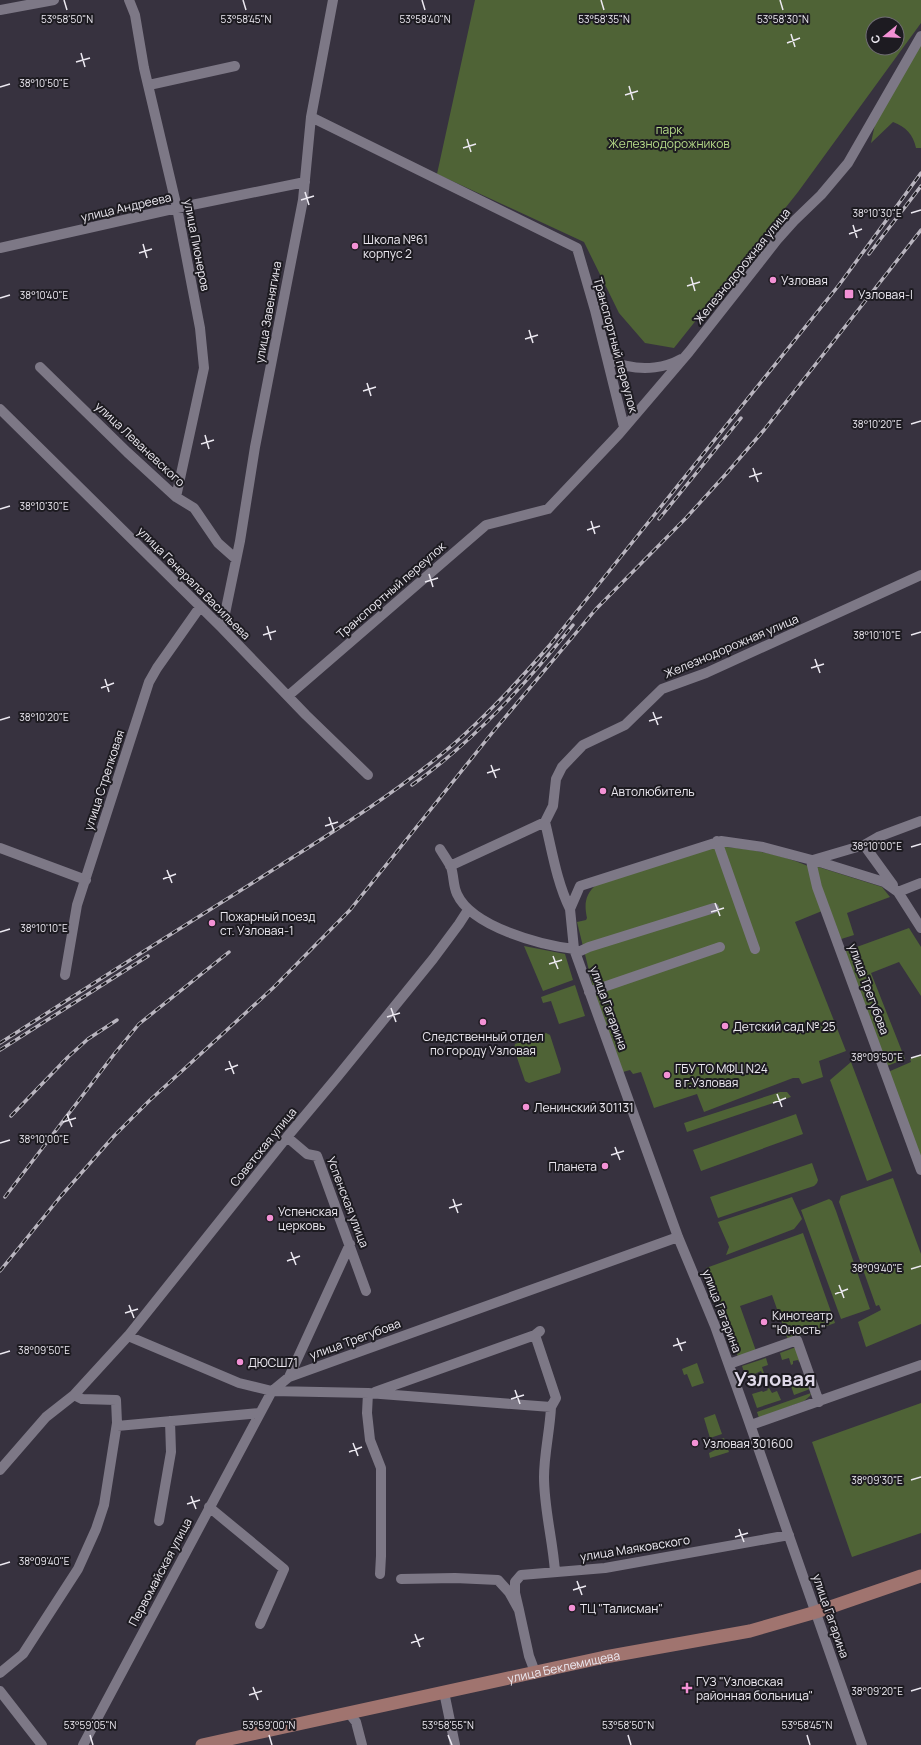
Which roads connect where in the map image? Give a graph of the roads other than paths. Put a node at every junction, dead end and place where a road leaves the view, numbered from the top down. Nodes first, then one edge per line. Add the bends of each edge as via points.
1 (54, 0) edge
2 (129, 0) edge
3 (333, 0) edge
4 (0, 10) edge
5 (921, 36) edge
6 (235, 66) dead end
7 (149, 84) junction
8 (311, 117) junction
9 (305, 182) junction
10 (177, 208) junction
11 (0, 248) edge
12 (607, 357) junction
13 (684, 358) junction
14 (40, 367) dead end
15 (0, 409) edge
16 (624, 428) junction
17 (176, 497) junction
18 (236, 559) junction
19 (921, 575) edge
20 (200, 606) junction
21 (222, 628) junction
22 (288, 696) junction
23 (368, 775) dead end
24 (921, 821) edge
25 (545, 822) junction
26 (717, 841) junction
27 (864, 845) junction
28 (0, 848) edge
29 (440, 849) dead end
30 (811, 861) junction
31 (450, 866) junction
32 (86, 880) junction
33 (921, 883) edge
34 (898, 892) junction
35 (714, 908) dead end
36 (570, 909) junction
37 (468, 910) junction
38 (921, 928) edge
39 (720, 947) dead end
40 (755, 949) dead end
41 (575, 951) junction
42 (65, 975) dead end
43 (589, 992) junction
44 (287, 1137) junction
45 (921, 1170) edge
46 (678, 1237) junction
47 (350, 1244) junction
48 (366, 1291) dead end
49 (128, 1336) junction
50 (729, 1364) junction
51 (921, 1365) edge
52 (289, 1377) junction
53 (272, 1391) junction
54 (370, 1393) junction
55 (74, 1395) junction
56 (819, 1402) junction
57 (552, 1407) junction
58 (260, 1413) junction
59 (170, 1421) junction
60 (751, 1425) junction
61 (117, 1426) junction
62 (0, 1470) edge
63 (209, 1507) junction
64 (159, 1521) dead end
65 (790, 1535) junction
66 (555, 1572) junction
67 (380, 1574) dead end
68 (921, 1576) edge
69 (401, 1579) dead end
70 (519, 1610) junction
71 (816, 1612) junction
72 (260, 1624) dead end
73 (535, 1672) junction
74 (0, 1673) edge
75 (0, 1691) edge
76 (444, 1692) junction
77 (350, 1713) junction
78 (42, 1745) edge
79 (83, 1745) edge
80 (202, 1745) edge
81 (362, 1745) edge
82 (456, 1745) edge
83 (862, 1745) edge

1 - 4 street
2 - 7 street, улица Пионеров via 135,15
3 - 8 street, улица Завенягина
5 - 13 street, Железнодорожная улица via 848,163 777,240
6 - 7 street
7 - 10 street, улица Пионеров
8 - 9 street, улица Завенягина
8 - 12 street, Транспортный переулок via 577,248
9 - 10 street, улица Андреева
9 - 18 street, улица Завенягина
10 - 11 street, улица Андреева
10 - 17 street, улица Пионеров via 200,328 204,368
12 - 13 street via 626,366 658,367
12 - 16 street, Транспортный переулок
13 - 16 street, Железнодорожная улица
14 - 17 street, улица Леваневского
15 - 20 street, улица Генерала Васильева
16 - 22 street, Транспортный переулок via 548,509 486,525
17 - 18 street, улица Леваневского via 194,508 218,543
18 - 21 street, улица Завенягина
19 - 25 street, Железнодорожная улица via 712,671 662,689 625,725 583,745 562,767 556,779 553,806
20 - 21 street, улица Генерала Васильева
20 - 32 street, улица Стрелковая via 149,682
21 - 22 street, улица Генерала Васильева
22 - 23 street, улица Генерала Васильева
24 - 27 street
25 - 31 street
25 - 36 street via 564,898
26 - 30 street via 763,847
26 - 36 street via 580,886
26 - 40 street
27 - 30 street
27 - 34 street
28 - 32 street
29 - 31 street
30 - 34 street via 884,882
30 - 45 street, улица Трегубова via 817,887
31 - 37 street via 457,894
32 - 42 street, улица Стрелковая via 77,905
33 - 34 street
34 - 38 street
35 - 41 street
36 - 41 street, улица Гагарина
37 - 41 street via 517,936
37 - 44 street, Советская улица via 433,959
39 - 43 street
41 - 43 street, улица Гагарина
43 - 46 street, улица Гагарина
44 - 47 street, Успенская улица via 307,1154 317,1156
44 - 49 street, Советская улица
46 - 50 street, улица Гагарина
46 - 52 street, улица Трегубова
47 - 48 street, Успенская улица
47 - 52 street
49 - 53 street via 239,1384
49 - 55 street, Советская улица
50 - 56 street via 797,1340
50 - 60 street, улица Гагарина
51 - 56 street
52 - 53 street, улица Трегубова
53 - 54 street
53 - 58 street, Первомайская улица
54 - 57 street
54 - 57 street via 538,1333 555,1392 556,1398
54 - 67 street via 367,1413 370,1440 381,1468
55 - 61 street via 82,1399 116,1400
55 - 62 street, Советская улица via 46,1417
56 - 60 street
57 - 66 street via 544,1477
58 - 59 street
58 - 63 street, Первомайская улица
59 - 61 street
59 - 64 street via 171,1452
60 - 65 street, улица Гагарина
61 - 74 street via 104,1505 78,1569 23,1654
63 - 72 street via 284,1569
63 - 79 street, Первомайская улица
65 - 66 street, улица Маяковского via 605,1568
65 - 71 street, улица Гагарина
66 - 70 street, улица Маяковского via 521,1575 515,1582
68 - 71 main road, улица Беклемищева
69 - 70 street, улица Маяковского via 498,1580 509,1592
70 - 73 street, улица Маяковского
71 - 73 main road, улица Беклемищева via 750,1631
71 - 83 street, улица Гагарина
73 - 76 main road, улица Беклемищева
75 - 78 street
76 - 77 main road, улица Беклемищева
76 - 82 street
77 - 80 main road, улица Беклемищева
77 - 81 street via 356,1722

